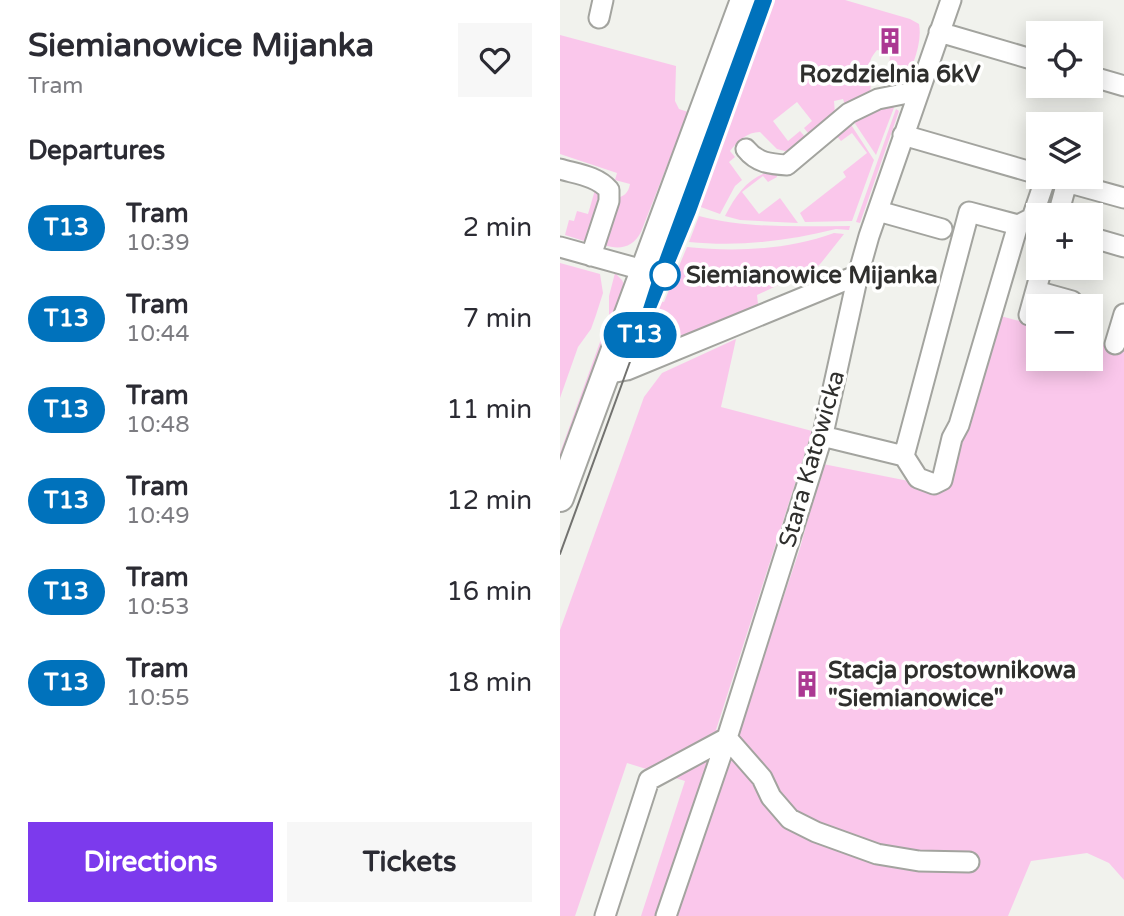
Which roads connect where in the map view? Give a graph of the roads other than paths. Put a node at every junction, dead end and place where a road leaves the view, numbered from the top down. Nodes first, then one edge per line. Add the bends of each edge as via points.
1 (744, 0) edge
2 (951, 0) edge
3 (939, 32) junction
4 (1026, 57) edge
5 (1103, 80) edge
6 (1124, 86) edge
7 (918, 91) junction
8 (903, 135) junction
9 (746, 149) dead end
10 (560, 169) edge
11 (1026, 171) edge
12 (1048, 189) edge
13 (1091, 189) edge
14 (1124, 198) edge
15 (878, 211) junction
16 (1018, 225) junction
17 (942, 229) dead end
18 (1103, 241) edge
19 (560, 247) edge
20 (1124, 247) edge
21 (591, 256) junction
22 (643, 270) junction
23 (858, 275) junction
24 (1038, 280) edge
25 (1035, 291) junction
26 (1034, 294) edge
27 (1046, 294) edge
28 (1124, 314) edge
29 (1115, 344) dead end
30 (605, 374) junction
31 (822, 436) junction
32 (904, 457) junction
33 (560, 498) edge
34 (727, 738) junction
35 (969, 862) dead end
36 (605, 916) edge
37 (666, 916) edge

1 - 22 main road
2 - 3 street, Stara Katowicka
3 - 4 street
3 - 7 street, Stara Katowicka
5 - 6 street
7 - 8 street, Stara Katowicka
7 - 9 street via 878,99 849,113 787,165 752,158
8 - 11 street
8 - 15 street, Stara Katowicka
10 - 21 street via 590,177 609,190
12 - 16 street via 1032,218
13 - 14 street
15 - 17 street
15 - 23 street, Stara Katowicka
16 - 32 street via 969,212
16 - 32 street via 942,480 934,484 918,478
18 - 20 street
19 - 21 street
21 - 22 street
22 - 30 main road
23 - 30 street via 626,370
23 - 31 street, Stara Katowicka
24 - 25 street
25 - 26 street
25 - 27 street
28 - 29 street
30 - 33 main road
31 - 32 street
31 - 34 street, Stara Katowicka
34 - 35 street via 790,819 807,828 877,853 919,862
34 - 36 street via 649,780
34 - 37 street, Stara Katowicka

